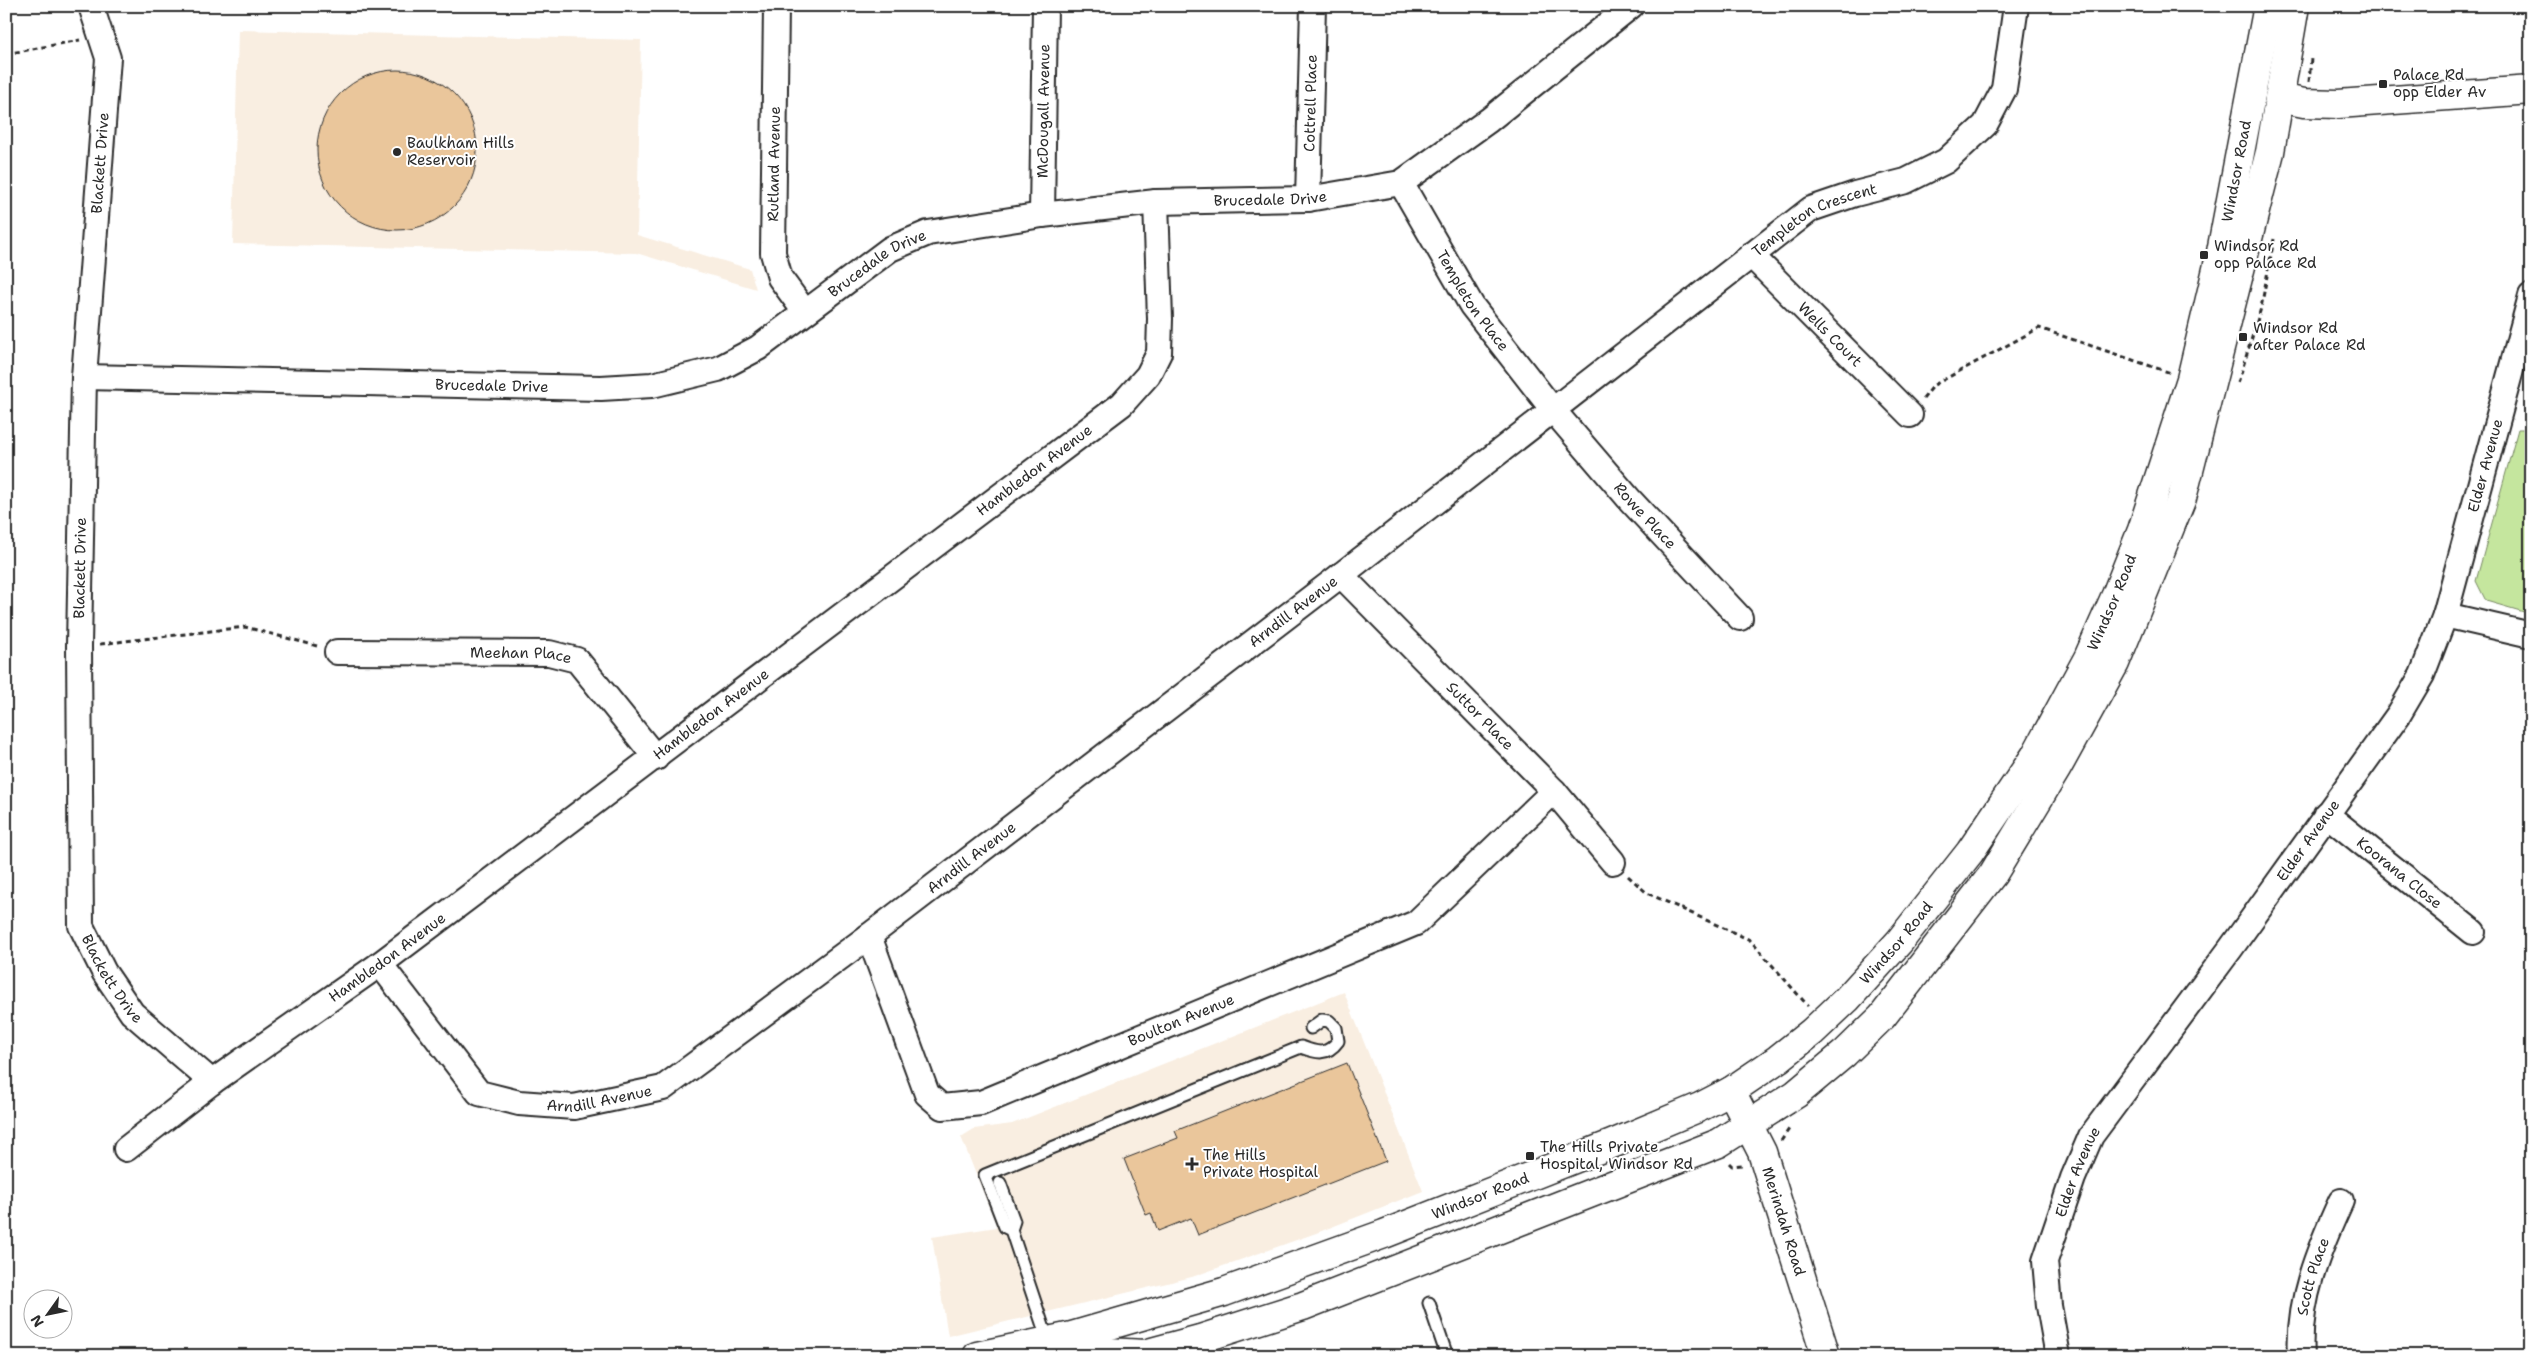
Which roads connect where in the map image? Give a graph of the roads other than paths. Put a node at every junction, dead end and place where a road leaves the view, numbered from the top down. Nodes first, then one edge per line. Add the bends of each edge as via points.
1 (91, 6) edge
2 (776, 6) edge
3 (1045, 6) edge
4 (1313, 6) edge
5 (1632, 6) edge
6 (2016, 6) edge
7 (2268, 6) edge
8 (2295, 6) edge
9 (2275, 88) junction
10 (2531, 90) edge
11 (1402, 184) junction
12 (1308, 199) junction
13 (1156, 202) junction
14 (1042, 215) junction
15 (1751, 255) junction
16 (2531, 296) edge
17 (805, 312) junction
18 (84, 377) junction
19 (1554, 410) junction
20 (1910, 415) road end
21 (1341, 575) junction
22 (2445, 615) junction
23 (1740, 618) dead end
24 (2531, 635) edge
25 (337, 652) road end
26 (656, 758) junction
27 (1554, 791) junction
28 (2326, 814) junction
29 (1613, 862) road end
30 (2473, 932) dead end
31 (869, 936) junction
32 (380, 964) junction
33 (1311, 1028) dead end
34 (212, 1082) junction
35 (1731, 1091) junction
36 (1748, 1126) junction
37 (126, 1149) dead end
38 (1000, 1183) dead end
39 (2341, 1201) dead end
40 (1011, 1230) junction
41 (1429, 1303) dead end
42 (1038, 1348) edge
43 (1142, 1355) edge
44 (977, 1356) edge
45 (1447, 1356) edge
46 (1826, 1356) edge
47 (2058, 1356) edge
48 (2301, 1356) edge

1 - 18 street, Blackett Drive via 108,58
2 - 17 street, Rutland Avenue via 774,253 780,278
3 - 14 street, McDougall Avenue
4 - 12 street, Cottrell Place
5 - 11 street, Brucedale Drive via 1489,120
6 - 15 street, Templeton Crescent via 2004,89 1985,125 1946,161 1906,181 1811,210
7 - 35 main road, Windsor Road via 2220,252 2191,379 2142,530 2088,658 2035,756 2004,803 1899,942 1822,1022 1778,1059
8 - 9 main road, Windsor Road
9 - 10 main road via 2304,103 2338,104
9 - 36 main road, Windsor Road via 2270,152 2182,498 2115,663 1993,874 1935,951 1882,1017 1845,1053 1796,1094
11 - 12 street, Brucedale Drive
11 - 19 street, Templeton Place via 1472,306
12 - 13 street, Brucedale Drive
13 - 14 street, Brucedale Drive
13 - 26 street, Hambledon Avenue via 1159,353 1148,375 1122,404
14 - 17 street, Brucedale Drive via 928,233 890,249
15 - 19 street, Templeton Crescent
15 - 20 street, Wells Court
16 - 22 street, Elder Avenue
17 - 18 street, Brucedale Drive via 758,348 718,369 652,385 591,388
18 - 34 street, Blackett Drive via 79,646 81,926 104,972 132,1013
19 - 21 street, Arndill Avenue
19 - 23 street, Rowe Place via 1630,500
21 - 27 street, Suttor Place
21 - 31 street, Arndill Avenue
22 - 24 street
22 - 28 street, Elder Avenue via 2422,675 2399,714
25 - 26 street, Meehan Place via 549,653 577,660
26 - 32 street, Hambledon Avenue
27 - 29 street, Suttor Place
27 - 31 street, Boulton Avenue via 1416,923 982,1103 942,1107 927,1094
28 - 30 street, Koorana Close
28 - 47 street, Elder Avenue via 2091,1136 2045,1260
31 - 32 street, Arndill Avenue via 663,1088 574,1107 519,1104 478,1093
32 - 34 street, Hambledon Avenue
33 - 40 lane via 1322,1020 1329,1021 1336,1028 1338,1041 1325,1052 1316,1053 1301,1047 985,1175 1005,1227
34 - 37 street, Hambledon Avenue
35 - 36 main road, Merindah Road
35 - 42 main road, Windsor Road via 1612,1144 1286,1270
36 - 43 main road, Windsor Road via 1719,1143 1665,1166 1303,1306
36 - 46 main road, Merindah Road via 1762,1152
38 - 40 lane via 1014,1221
39 - 48 street, Scott Place via 2315,1259 2305,1303
40 - 42 lane
41 - 45 lane
42 - 43 main road, Windsor Road
42 - 44 main road, Windsor Road

